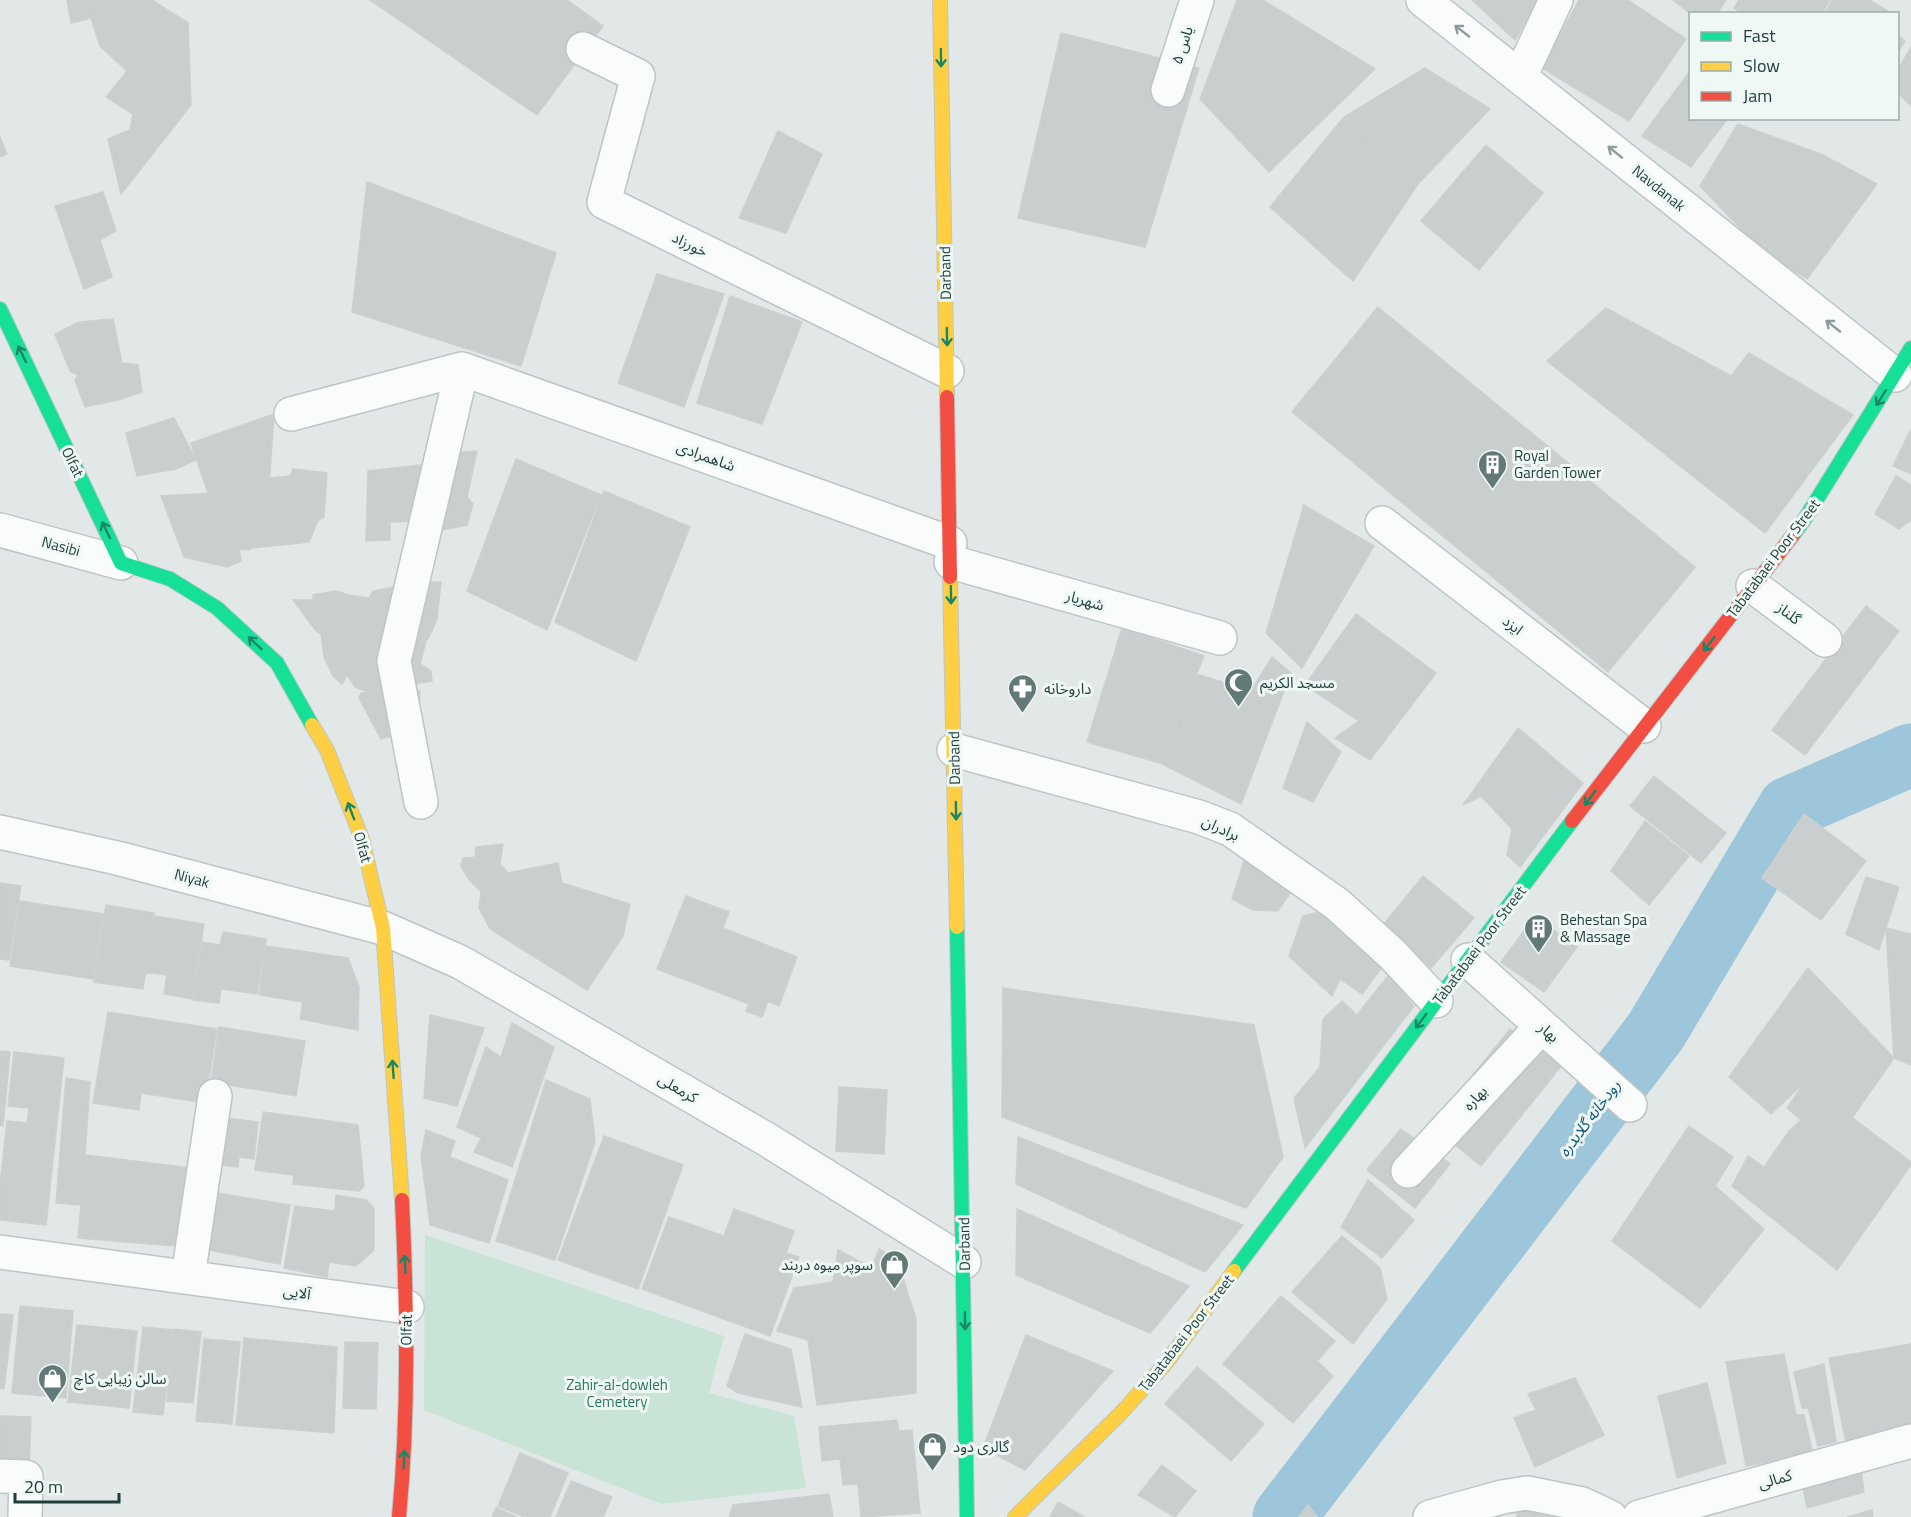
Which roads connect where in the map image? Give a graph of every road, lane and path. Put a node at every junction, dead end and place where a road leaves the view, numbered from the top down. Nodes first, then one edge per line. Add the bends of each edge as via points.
1 (940, 0) edge
2 (1197, 0) edge
3 (1424, 0) edge
4 (1556, 0) edge
5 (583, 49) dead end
6 (1520, 77) junction
7 (1168, 90) dead end
8 (0, 309) edge
9 (1903, 362) edge
10 (462, 369) junction
11 (947, 371) junction
12 (291, 414) dead end
13 (1382, 523) dead end
14 (0, 530) edge
15 (951, 552) junction
16 (121, 563) junction
17 (1754, 586) junction
18 (1220, 638) dead end
19 (1825, 640) dead end
20 (1644, 726) junction
21 (954, 750) junction
22 (421, 802) dead end
23 (0, 832) edge
24 (383, 928) junction
25 (1468, 960) junction
26 (1436, 1002) junction
27 (1542, 1026) junction
28 (215, 1096) dead end
29 (1630, 1105) dead end
30 (1408, 1171) dead end
31 (0, 1252) edge
32 (964, 1262) junction
33 (188, 1277) junction
34 (407, 1307) junction
35 (1911, 1441) edge
36 (0, 1476) edge
37 (1503, 1507) edge
38 (25, 1517) edge
39 (399, 1517) edge
40 (968, 1517) edge
41 (1015, 1517) edge
42 (1430, 1517) edge
43 (1610, 1517) edge
44 (1639, 1517) edge

1 -> 11 street, Darband
2 - 7 street, یاس ۵
6 -> 3 street, Navdanak
4 - 6 street
5 - 11 street, خورزاد via 638,76 604,202
9 -> 6 street, Navdanak
16 -> 8 street, Olfat
9 -> 17 street, Tabatabaei Poor Street via 1804,520
10 - 12 street
10 - 15 street, شاهمرادی
10 - 22 street via 394,662
11 - 15 street, Darband
13 - 20 street, ایزد
14 - 16 street, Nasibi
15 - 18 street, شهریار
15 -> 21 street, Darband
24 -> 16 street, Olfat via 362,839 327,750 277,663 217,608 170,579
17 - 19 street, گلناز
17 -> 20 street, Tabatabaei Poor Street
20 -> 25 street, Tabatabaei Poor Street
21 - 26 street, برادران via 1199,817 1230,829 1337,904 1392,954
21 -> 32 street, Darband
23 - 24 street, Niyak via 117,858
24 - 32 street, کرمعلی via 481,974 766,1139
34 -> 24 street, Olfat
25 - 26 street, Tabatabaei Poor Street
25 - 27 street, بهار
26 -> 41 street, Tabatabaei Poor Street via 1166,1363
27 - 29 street, بهار
27 - 30 street, بهاره
28 - 33 street
31 - 33 street, آلایی
32 -> 40 street, Darband
33 - 34 street, آلایی
39 -> 34 street, Olfat
35 - 44 street, کمالی
36 - 38 street via 26,1477
37 - 42 street
37 - 43 street via 1527,1493 1582,1504

